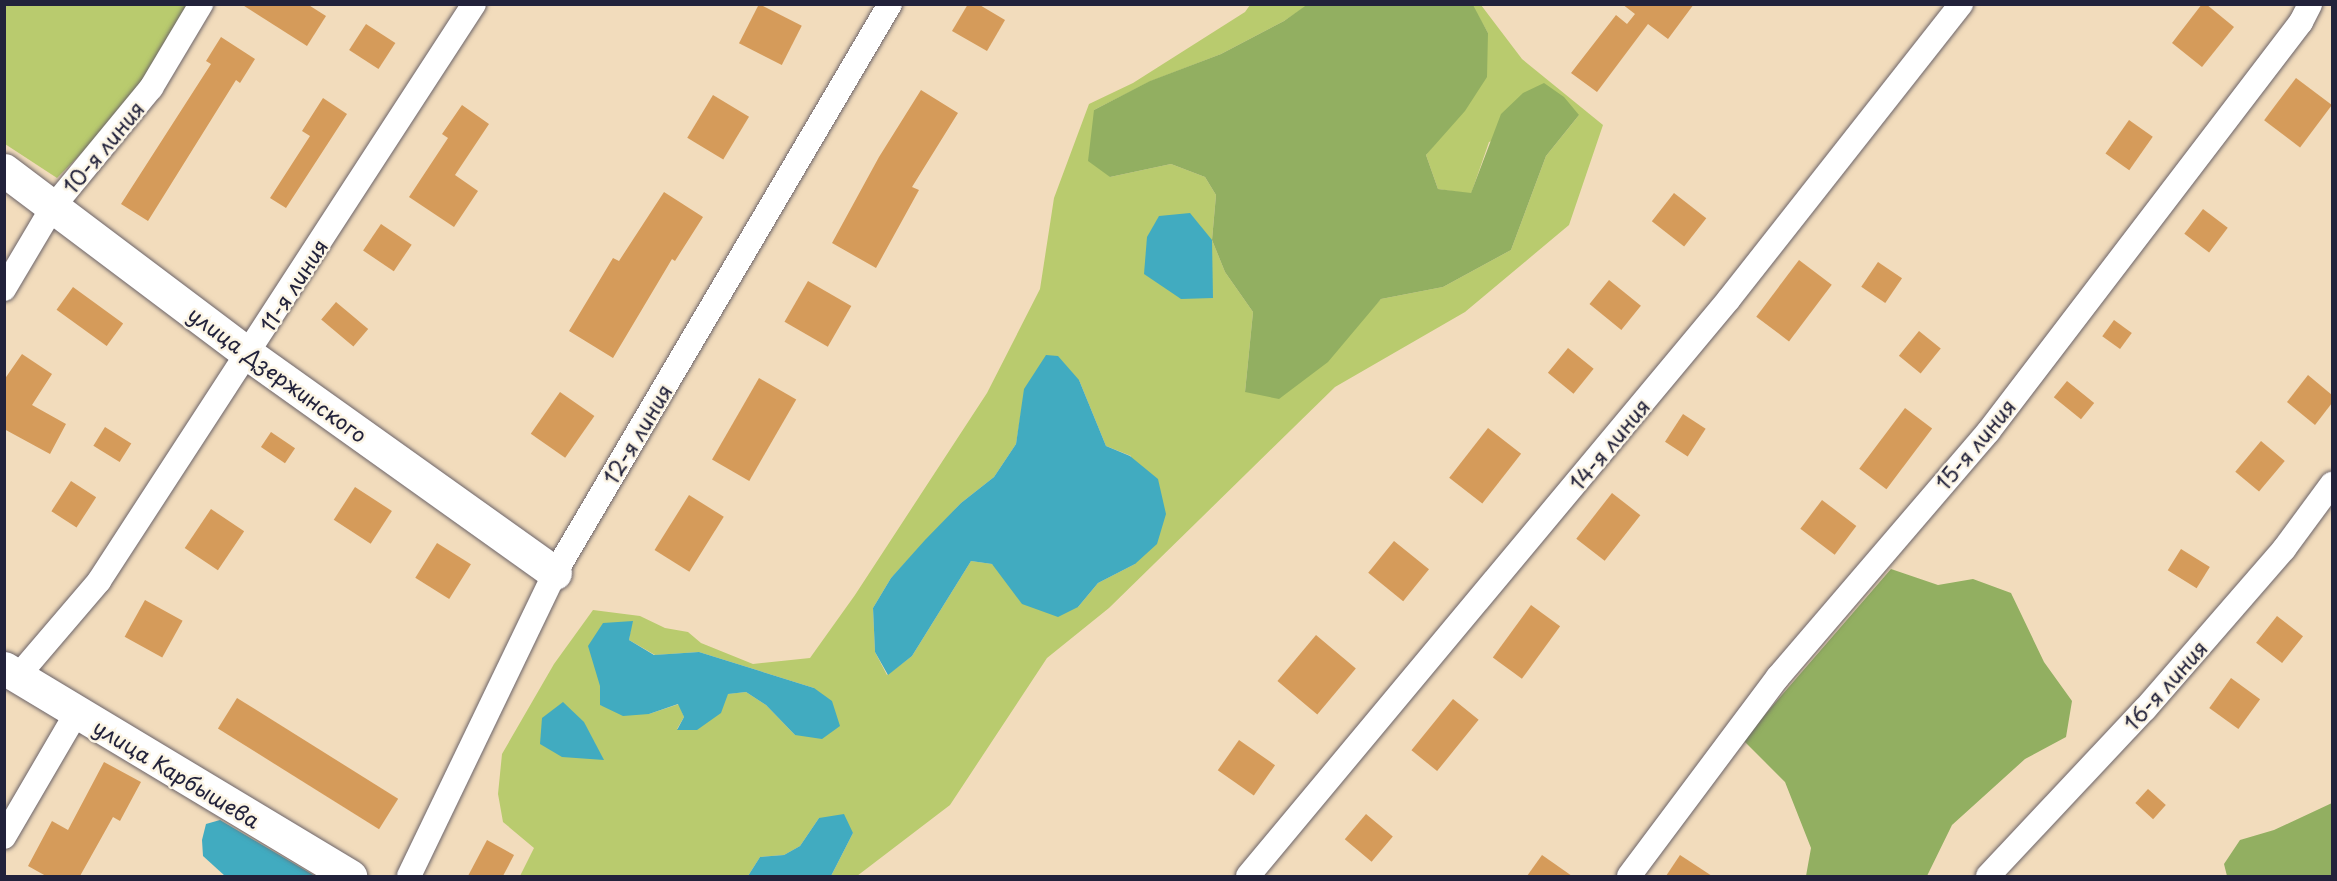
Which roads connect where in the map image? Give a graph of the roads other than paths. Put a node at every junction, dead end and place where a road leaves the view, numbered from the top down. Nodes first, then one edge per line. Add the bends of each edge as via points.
1 (201, 4) edge
2 (474, 4) edge
3 (890, 4) edge
4 (1961, 4) edge
5 (2310, 4) edge
6 (4, 170) edge
7 (52, 208) junction
8 (4, 289) edge
9 (248, 354) junction
10 (2332, 484) edge
11 (555, 573) junction
12 (11, 672) edge
13 (77, 712) junction
14 (4, 837) edge
15 (350, 876) edge
16 (409, 876) edge
17 (1248, 876) edge
18 (1629, 876) edge
19 (1988, 876) edge

1 - 7 street, 10-я линия via 151,88
2 - 9 street, 11-я линия
3 - 11 street, 12-я линия
4 - 17 street, 14-я линия via 1730,299
5 - 18 street, 15-я линия via 2301,22 1995,423 1778,677
6 - 7 street, улица Дзержинского
7 - 8 street, 10-я линия
7 - 9 street, улица Дзержинского
9 - 11 street, улица Дзержинского
9 - 12 street, 11-я линия via 99,581
10 - 19 street, 16-я линия via 2284,549 2153,700
11 - 16 street, 12-я линия
12 - 13 street, улица Карбышева
13 - 14 street
13 - 15 street, улица Карбышева

